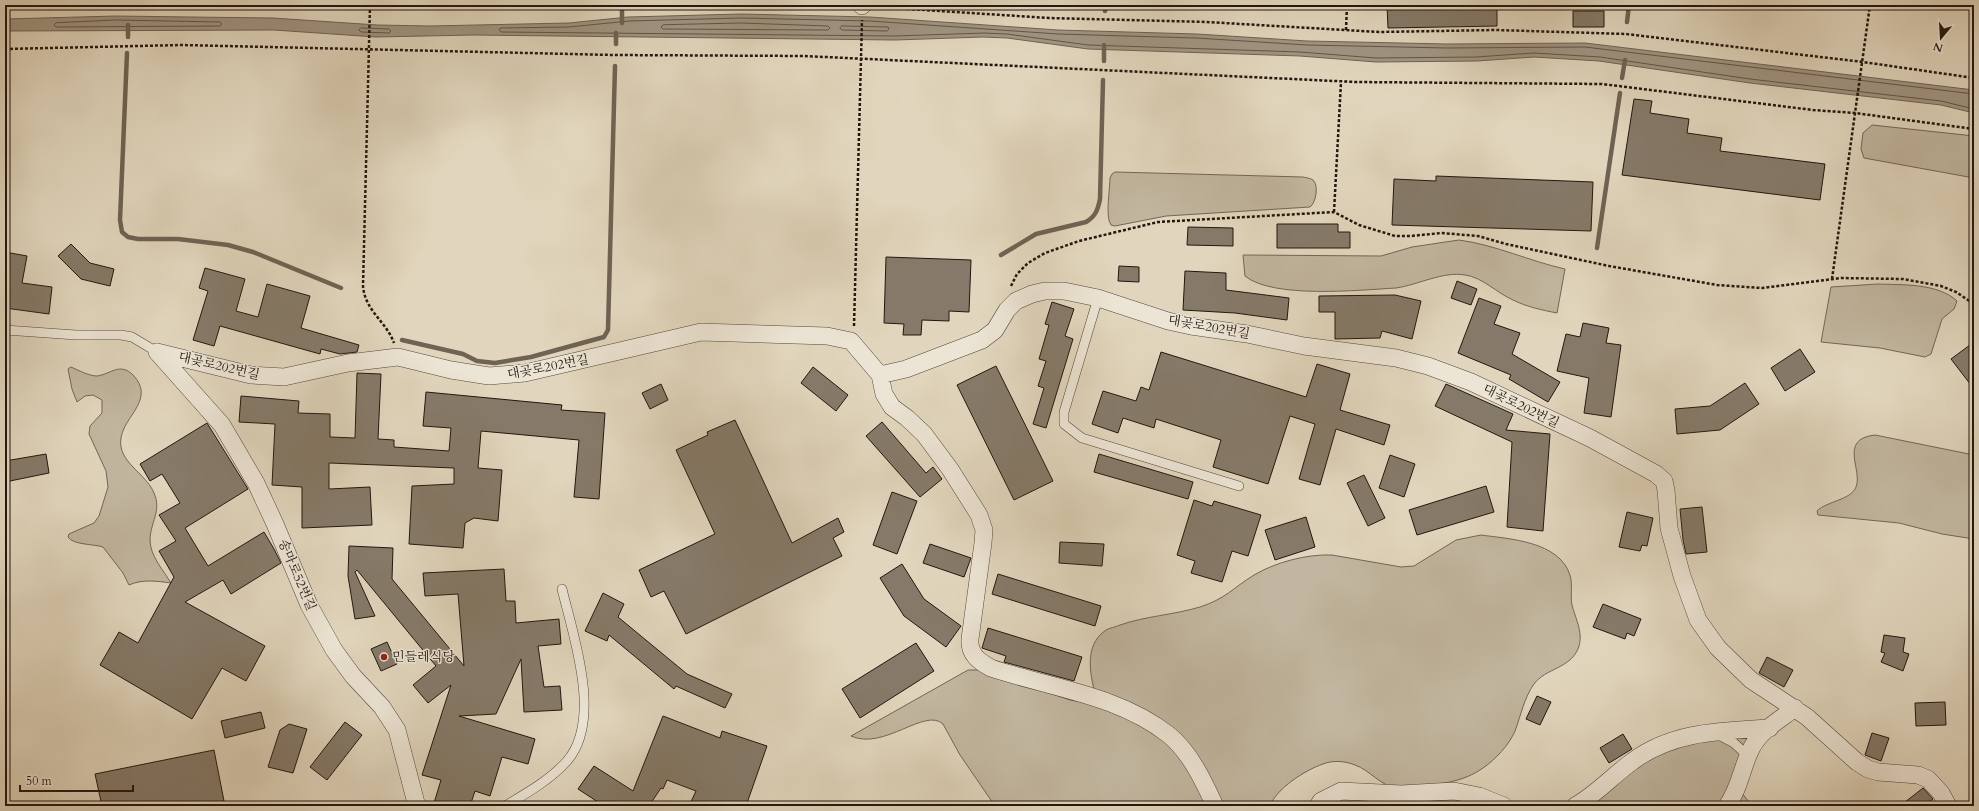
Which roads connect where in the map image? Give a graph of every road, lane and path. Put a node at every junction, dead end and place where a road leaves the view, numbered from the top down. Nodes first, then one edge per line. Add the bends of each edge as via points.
1 (370, 5) edge
2 (862, 5) edge
3 (1346, 5) edge
4 (1870, 5) edge
5 (1346, 31) junction
6 (5, 49) edge
7 (370, 50) junction
8 (860, 58) junction
9 (1863, 62) junction
10 (1974, 78) edge
11 (1341, 82) junction
12 (1856, 113) junction
13 (1974, 129) edge
14 (1334, 212) junction
15 (1832, 279) junction
16 (1098, 298) junction
17 (1974, 304) edge
18 (1007, 310) junction
19 (5, 330) edge
20 (851, 341) junction
21 (157, 352) junction
22 (398, 357) junction
23 (880, 374) junction
24 (1239, 486) dead end
25 (562, 589) dead end
26 (1795, 708) junction
27 (1770, 728) junction
28 (1714, 732) junction
29 (1748, 756) junction
30 (419, 806) edge
31 (506, 806) edge
32 (1214, 806) edge
33 (1318, 806) edge
34 (1504, 806) edge
35 (1575, 806) edge
36 (1727, 806) edge
37 (1948, 806) edge

1 - 7 path
2 - 5 path via 1049,18 1207,22
2 - 8 path
3 - 5 path
4 - 9 path
5 - 9 path via 1496,30 1626,34
6 - 7 path via 182,45
7 - 8 path
7 - 22 path via 363,286 367,304 388,330
8 - 11 path
8 - 20 path via 855,320
9 - 10 path
9 - 12 path
11 - 12 path via 1602,84
11 - 14 path
12 - 13 path
12 - 15 path
14 - 15 path via 1360,225 1395,236 1441,233 1478,236 1579,260 1717,285 1762,288
14 - 18 path via 1158,222 1079,240 1045,253 1028,263 1017,274 1011,286
15 - 17 path via 1911,281 1941,286
16 - 18 street, 대곶로202번길 via 1064,291 1045,291 1016,301
16 - 24 lane via 1064,412 1064,424 1082,438
16 - 26 street, 대곶로202번길 via 1184,324 1304,346 1396,358 1450,373 1590,438 1656,474 1664,482 1666,490 1674,553 1701,624 1718,648 1737,668
18 - 23 street, 대곶로202번길 via 995,330 982,340 906,369
19 - 21 lane via 132,337
20 - 22 street, 대곶로202번길 via 827,336 701,332 525,373 489,376
20 - 23 street
21 - 22 street, 대곶로202번길 via 266,377 284,377 348,363
21 - 30 street, 송마로52번길 via 222,425 256,483 276,524 309,605 334,650 398,730 416,803
23 - 32 street via 884,394 892,407 924,434 979,515 984,530 970,648 980,662 1018,677 1103,699 1124,708 1170,735 1196,769
25 - 31 lane via 578,656 584,698 582,726 577,744 568,760 536,788
26 - 27 street
26 - 37 street, 대곶로202번길 via 1868,769 1928,778
27 - 28 street
27 - 29 street via 1754,743
28 - 29 lane via 1734,743
28 - 35 street via 1678,738 1653,748 1632,761
29 - 36 street via 1739,784
33 - 34 street via 1321,801 1341,791 1401,794 1454,791 1479,796

